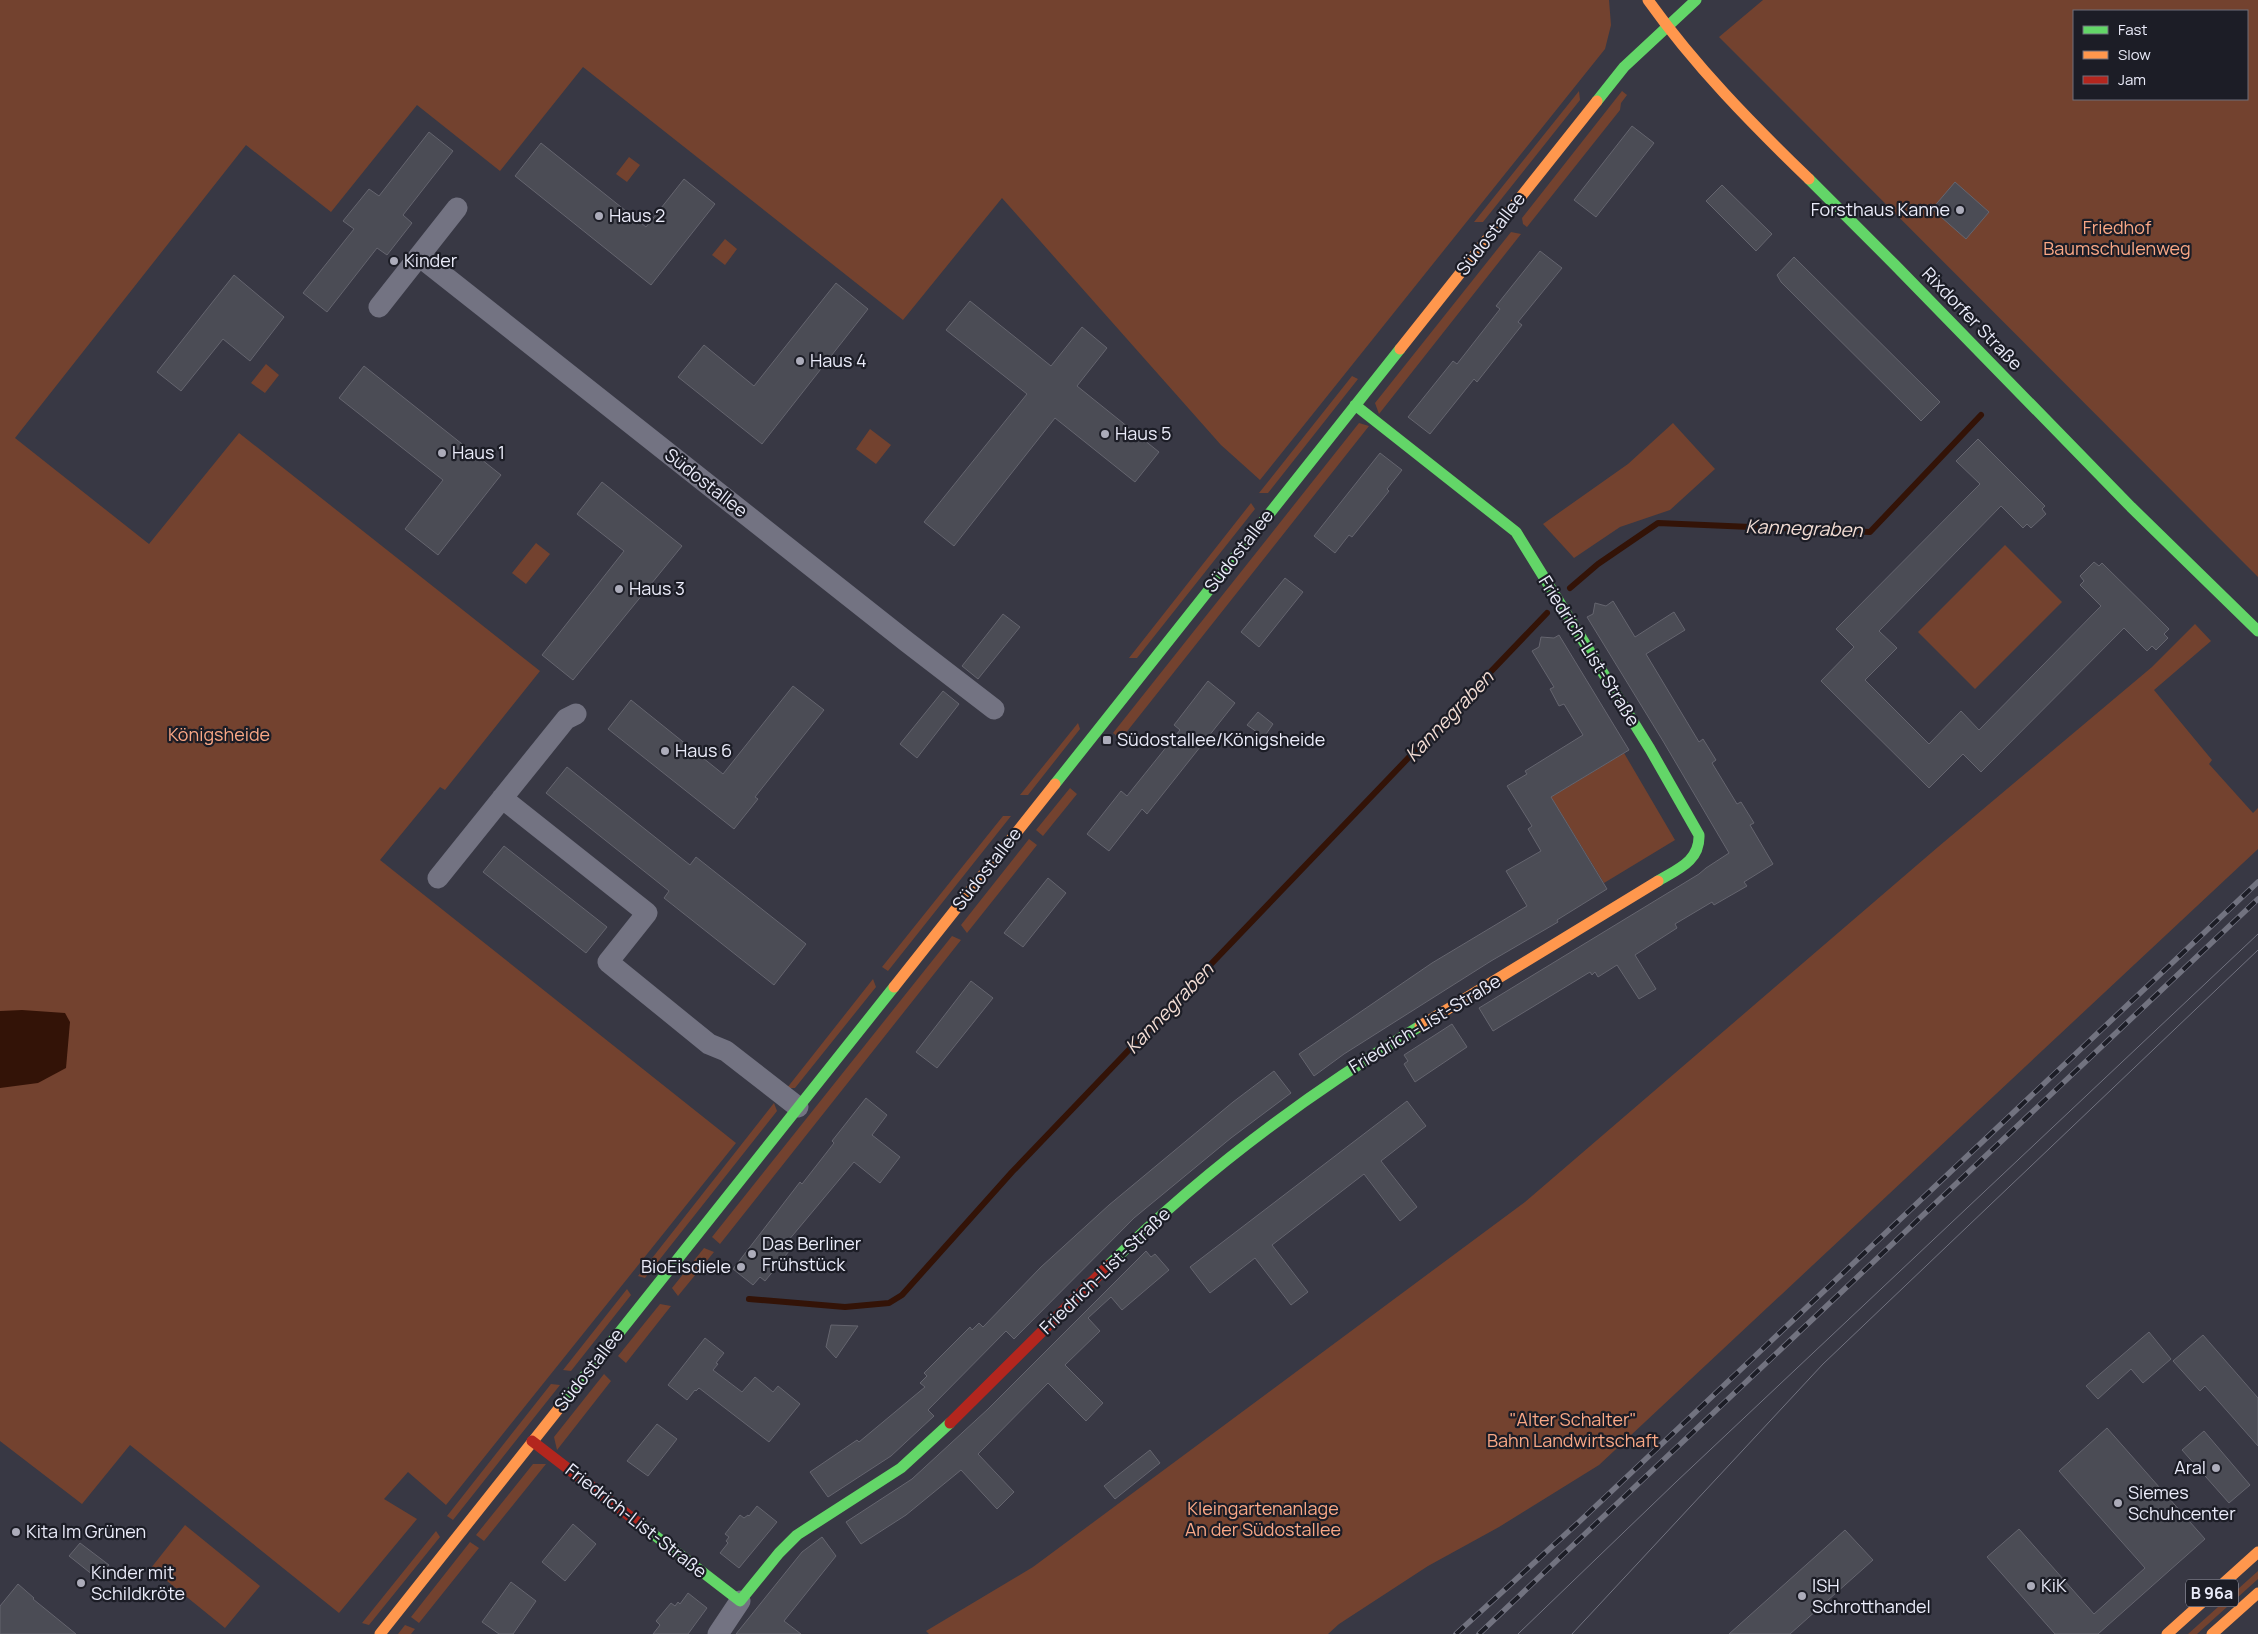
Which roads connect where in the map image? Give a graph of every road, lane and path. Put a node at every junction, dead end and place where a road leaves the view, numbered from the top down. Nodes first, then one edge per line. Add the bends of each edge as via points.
1 (1648, 0) edge
2 (1696, 0) edge
3 (1666, 27) junction
4 (457, 208) dead end
5 (419, 256) junction
6 (379, 307) dead end
7 (1356, 405) junction
8 (2258, 631) edge
9 (994, 708) dead end
10 (576, 714) dead end
11 (502, 798) junction
12 (438, 878) dead end
13 (798, 1107) junction
14 (532, 1441) junction
15 (2258, 1552) edge
16 (2258, 1593) edge
17 (740, 1601) junction
18 (380, 1634) edge
19 (718, 1634) edge
20 (2167, 1634) edge
21 (2212, 1634) edge

1 - 3 street
2 - 3 street, Südostallee
3 - 7 street, Südostallee via 1624,68
3 - 8 street, Rixdorfer Straße via 1770,142 1864,233 2114,491
4 - 5 street
5 - 6 street
5 - 9 street, Südostallee
7 - 13 street, Südostallee
7 - 17 street, Friedrich-List-Straße via 1516,532 1695,827 1700,841 1696,855 1628,901 1352,1068 1241,1150 1144,1230 977,1398 901,1468 797,1535
10 - 11 street via 566,719
11 - 12 street
11 - 13 street via 647,913 608,962 709,1044 726,1051
13 - 14 street, Südostallee
14 - 17 street, Friedrich-List-Straße
14 - 18 street, Südostallee
15 - 20 street, B 96a
16 - 21 street, B 96a
17 - 19 street, Friedrich-List-Straße

